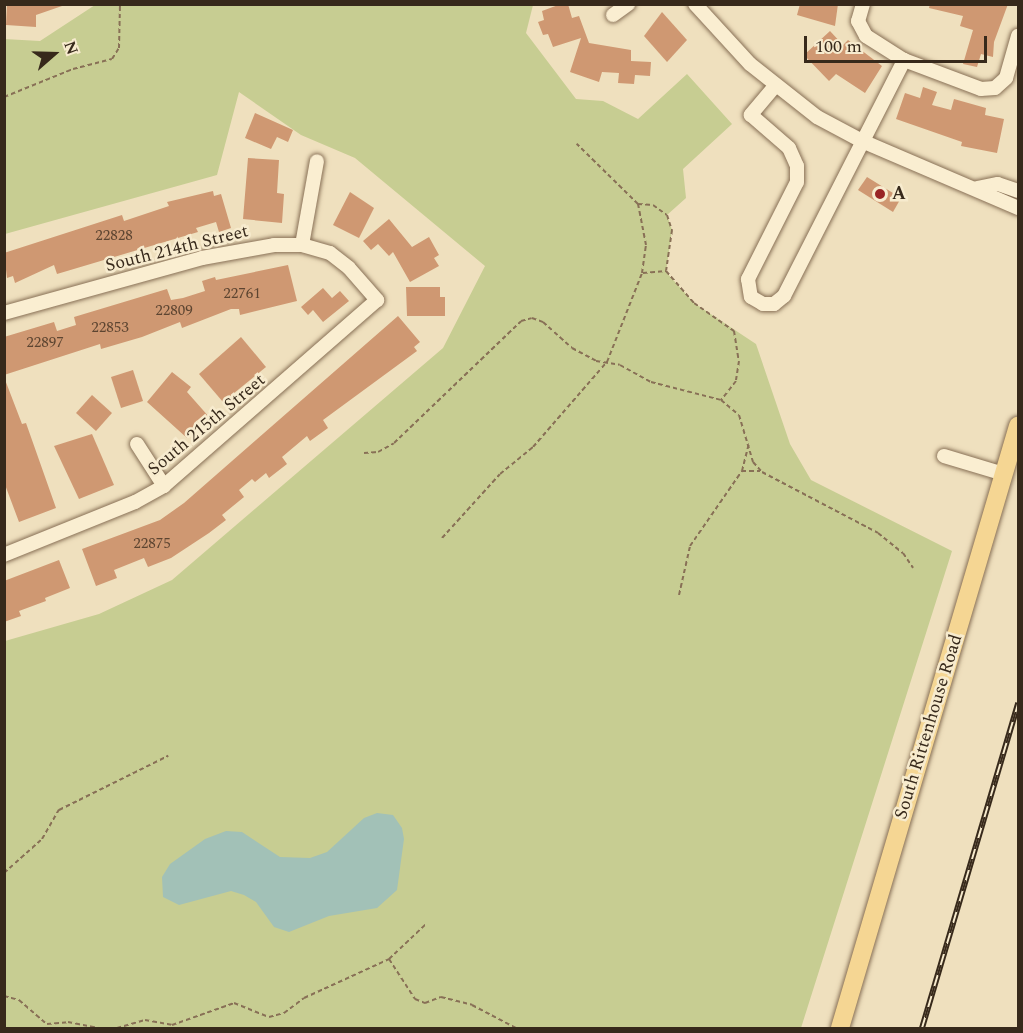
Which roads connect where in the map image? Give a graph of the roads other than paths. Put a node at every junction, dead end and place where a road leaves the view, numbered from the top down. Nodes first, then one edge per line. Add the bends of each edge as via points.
1 (628, 4) edge
2 (695, 4) edge
3 (863, 4) edge
4 (613, 15) dead end
5 (1018, 36) edge
6 (904, 60) junction
7 (775, 86) junction
8 (862, 141) junction
9 (317, 161) dead end
10 (977, 188) junction
11 (1018, 190) edge
12 (1018, 208) edge
13 (302, 245) junction
14 (377, 300) joint
15 (4, 313) edge
16 (1018, 426) edge
17 (137, 444) dead end
18 (944, 456) dead end
19 (1004, 474) junction
20 (164, 486) junction
21 (4, 555) edge
22 (840, 1029) edge

1 - 4 street
2 - 7 street
3 - 6 street via 858,21 866,36
5 - 6 street via 1006,78 995,88 981,89
6 - 8 street
7 - 8 street
7 - 8 street via 751,115 789,148 797,166 796,182 748,279 746,289 751,297 763,304 774,304 784,296
8 - 10 street
9 - 13 street
10 - 11 street via 998,184
10 - 12 street via 994,201
13 - 14 street, South 214th Street via 330,253 350,268
13 - 15 street, South 214th Street via 274,245 202,258
14 - 20 street, South 215th Street
16 - 19 main road, South Rittenhouse Road
17 - 20 street
18 - 19 street
19 - 22 main road, South Rittenhouse Road
20 - 21 street, South 215th Street via 135,502

